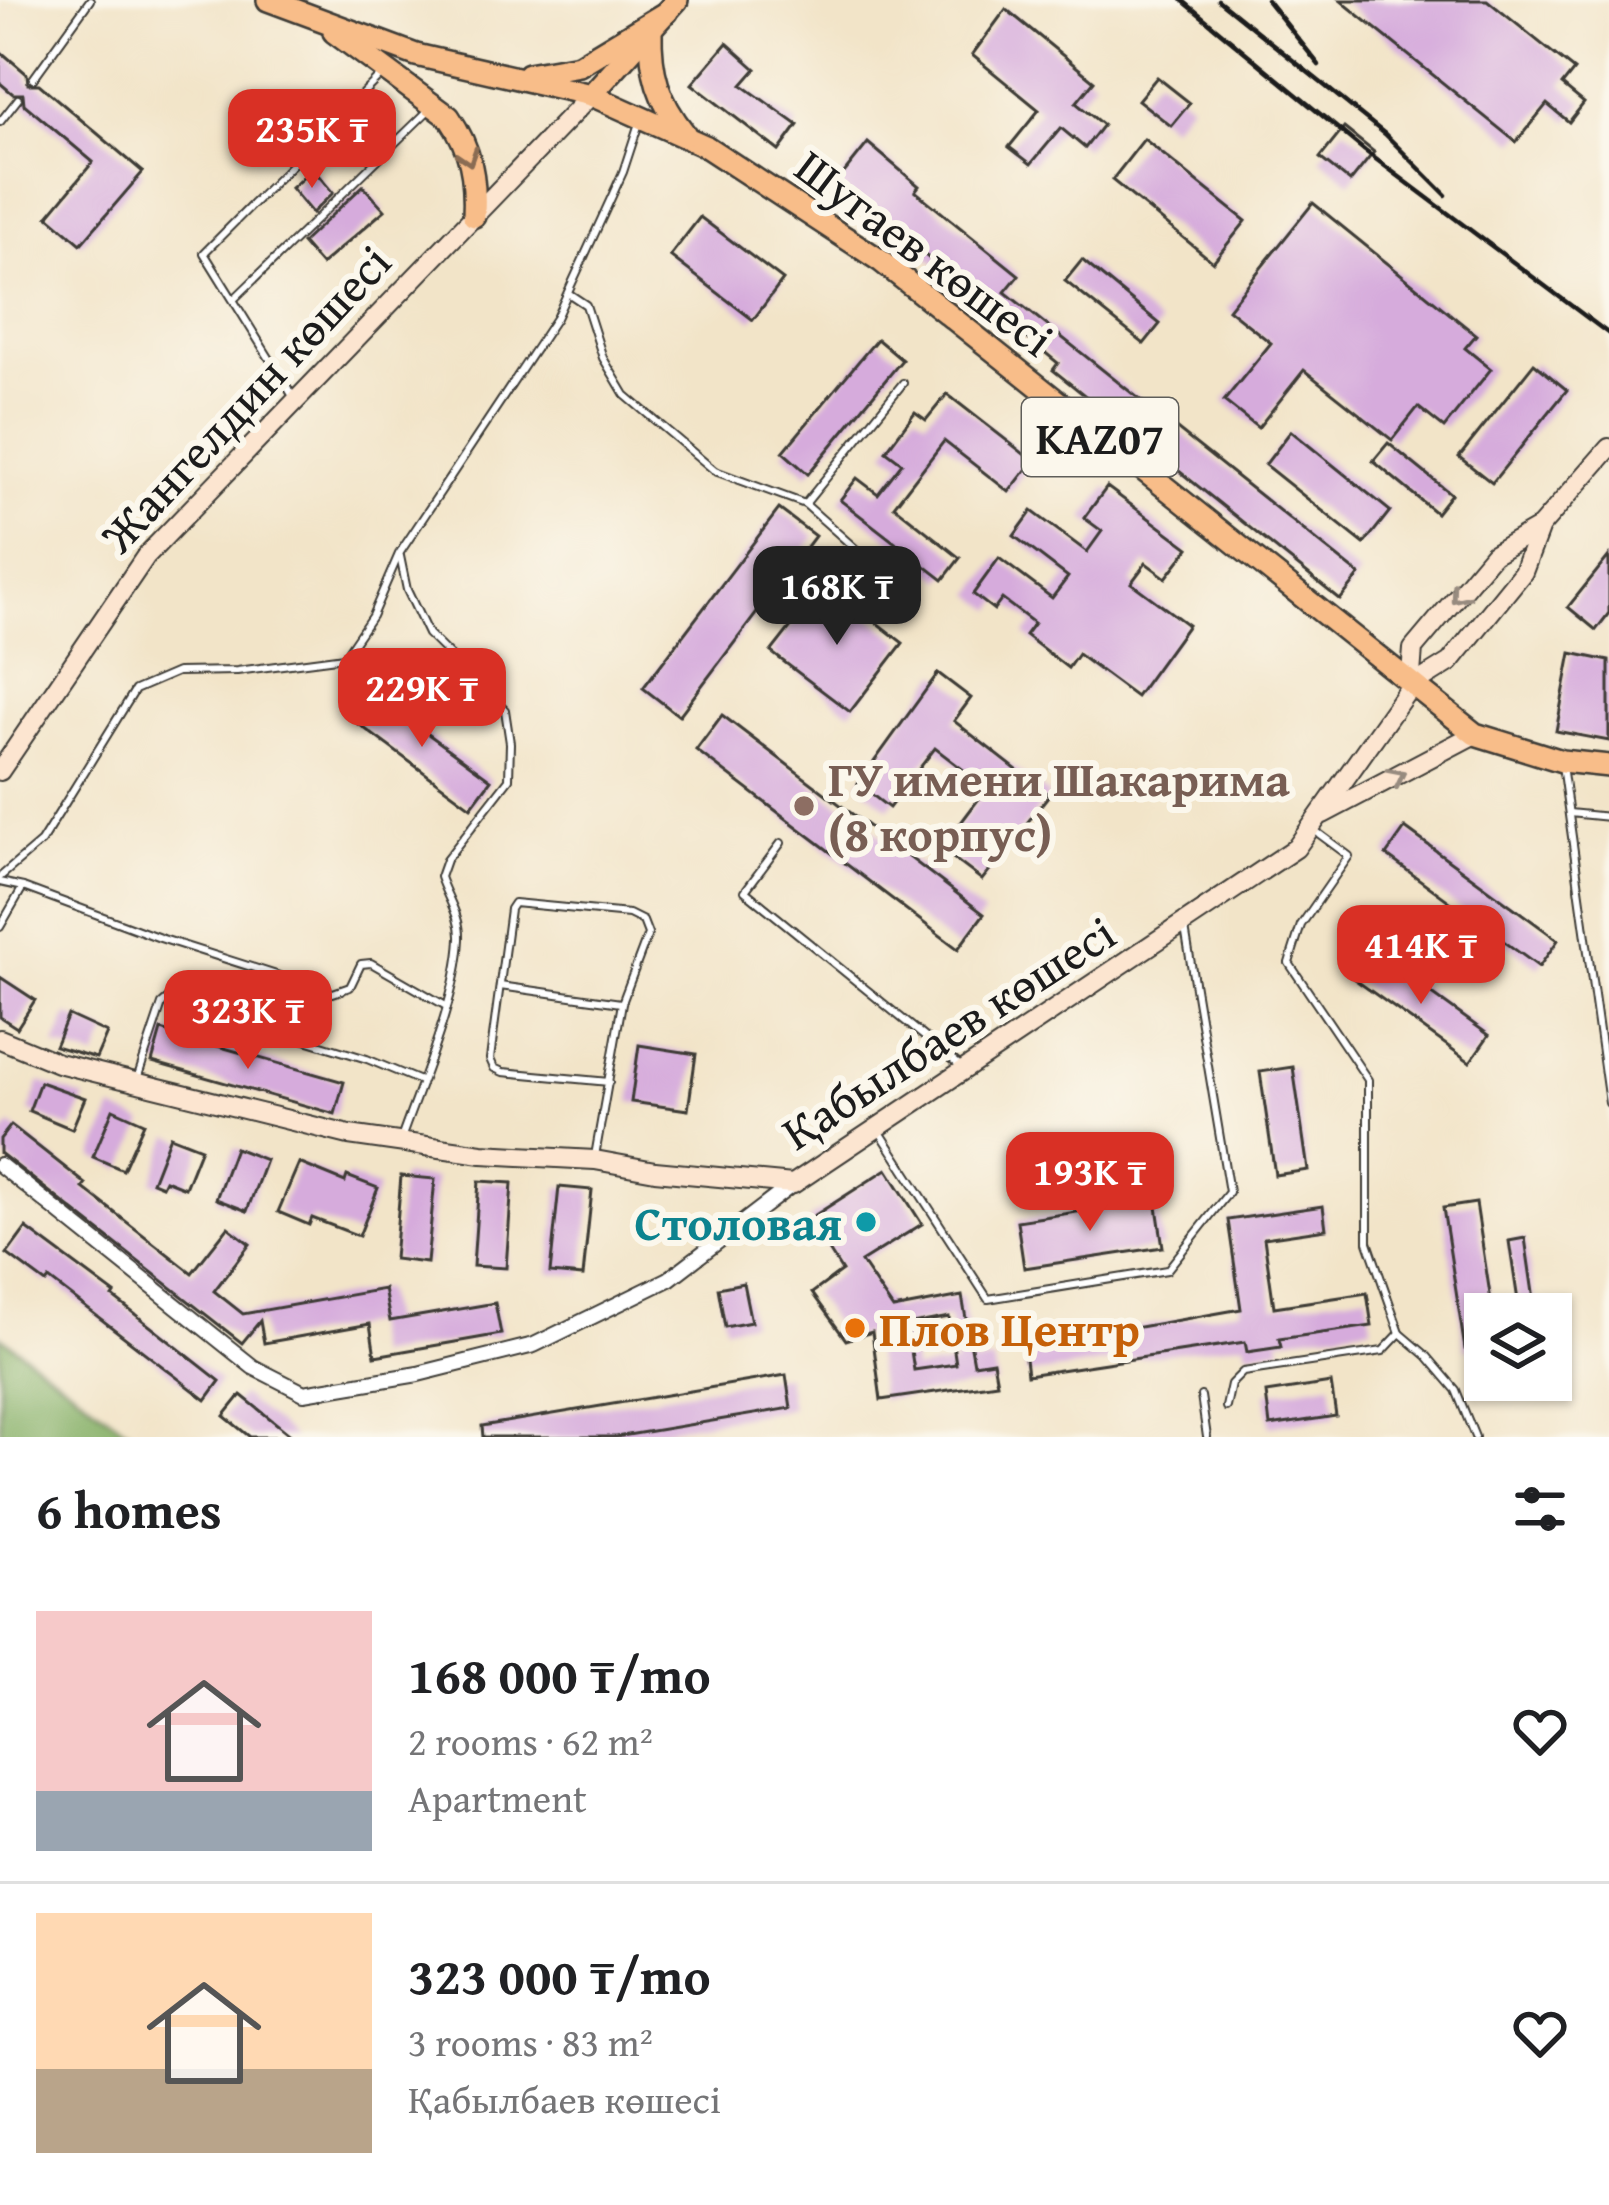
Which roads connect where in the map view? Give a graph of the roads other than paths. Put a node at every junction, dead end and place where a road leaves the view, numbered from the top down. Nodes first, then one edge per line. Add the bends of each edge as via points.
1 (90, 0) edge
2 (268, 0) edge
3 (672, 6) edge
4 (324, 24) junction
5 (651, 29) junction
6 (386, 70) junction
7 (514, 76) junction
8 (33, 79) dead end
9 (591, 95) junction
10 (18, 99) dead end
11 (434, 105) junction
12 (641, 117) junction
13 (0, 122) edge
14 (686, 135) junction
15 (474, 216) junction
16 (568, 292) junction
17 (235, 298) junction
18 (903, 383) dead end
19 (296, 401) junction
20 (1609, 448) edge
21 (805, 504) junction
22 (1540, 527) junction
23 (399, 554) junction
24 (902, 590) dead end
25 (1411, 687) junction
26 (1474, 734) junction
27 (1562, 761) junction
28 (1609, 766) edge
29 (0, 771) edge
30 (1569, 813) junction
31 (1609, 818) edge
32 (1315, 822) junction
33 (781, 843) dead end
34 (0, 880) edge
35 (23, 887) junction
36 (1185, 923) junction
37 (0, 928) edge
38 (500, 986) junction
39 (622, 1004) junction
40 (446, 1006) junction
41 (0, 1039) edge
42 (966, 1070) junction
43 (421, 1082) junction
44 (609, 1082) junction
45 (136, 1083) junction
46 (1609, 1103) edge
47 (878, 1129) junction
48 (401, 1139) junction
49 (595, 1160) junction
50 (0, 1165) edge
51 (793, 1184) junction
52 (1400, 1334) junction
53 (1201, 1396) dead end
54 (1226, 1407) dead end
55 (1208, 1437) edge
56 (1474, 1437) edge

1 - 8 lane
2 - 4 highway, KAZ07
3 - 5 highway, Жангелдин көшесі
3 - 7 highway via 579,64
4 - 6 highway
4 - 7 highway, KAZ07
5 - 9 highway, Жангелдин көшесі
5 - 14 highway via 660,99
6 - 11 highway
6 - 17 lane via 204,253
7 - 9 highway, KAZ07
9 - 12 highway, Шугаев көшесі / KAZ07
9 - 15 main road, Жангелдин көшесі
10 - 13 lane
11 -> 15 highway via 469,153
11 - 17 lane
12 - 14 highway, Шугаев көшесі / KAZ07
12 - 16 lane
14 - 25 highway, Шугаев көшесі / KAZ07 via 881,261
15 - 19 main road, Жангелдин көшесі
16 - 21 lane via 586,304 603,358 626,394 715,471
16 - 23 lane
17 - 19 lane
18 - 21 lane
19 - 29 main road, Жангелдин көшесі via 146,556
20 - 22 main road, Қабылбаев көшесі
21 - 24 lane
22 - 25 main road, Қабылбаев көшесі via 1523,572 1450,662
22 -> 25 main road, Қабылбаев көшесі via 1492,554 1413,649
23 - 34 lane via 344,657 177,672 135,690 41,842
23 - 40 lane via 428,634 505,710 510,743 509,779 440,877 460,938
25 - 26 highway, Шугаев көшесі / KAZ07
25 - 32 main road, Қабылбаев көшесі
26 - 27 highway, Шугаев көшесі / KAZ07
32 -> 26 main road
27 - 28 highway, Шугаев көшесі / KAZ07
27 - 30 lane
30 - 31 lane
30 - 46 lane
32 - 36 main road, Қабылбаев көшесі via 1296,848
32 - 52 lane via 1349,856 1300,925 1289,963 1368,1080 1369,1242
33 - 42 lane via 745,891
34 - 35 lane
35 - 37 lane
35 - 40 lane via 333,993 371,963
36 - 42 main road, Қабылбаев көшесі
36 - 47 lane via 1229,1192 1167,1270 988,1299
38 - 39 lane
38 - 39 lane via 514,902 629,914 648,934
38 - 44 lane via 494,1068
39 - 44 lane
40 - 43 lane
41 - 45 main road, Қабылбаев көшесі
42 - 47 main road, Қабылбаев көшесі
43 - 45 lane via 169,998
43 - 48 lane
44 - 49 lane
45 - 48 main road, Қабылбаев көшесі via 349,1135
47 - 51 main road, Қабылбаев көшесі
48 - 49 main road, Қабылбаев көшесі via 482,1154
49 - 51 main road, Қабылбаев көшесі
50 - 51 street via 253,1366 304,1393 534,1345 669,1279
52 - 54 lane via 1383,1351 1243,1372
52 - 56 lane via 1456,1390
53 - 55 lane

